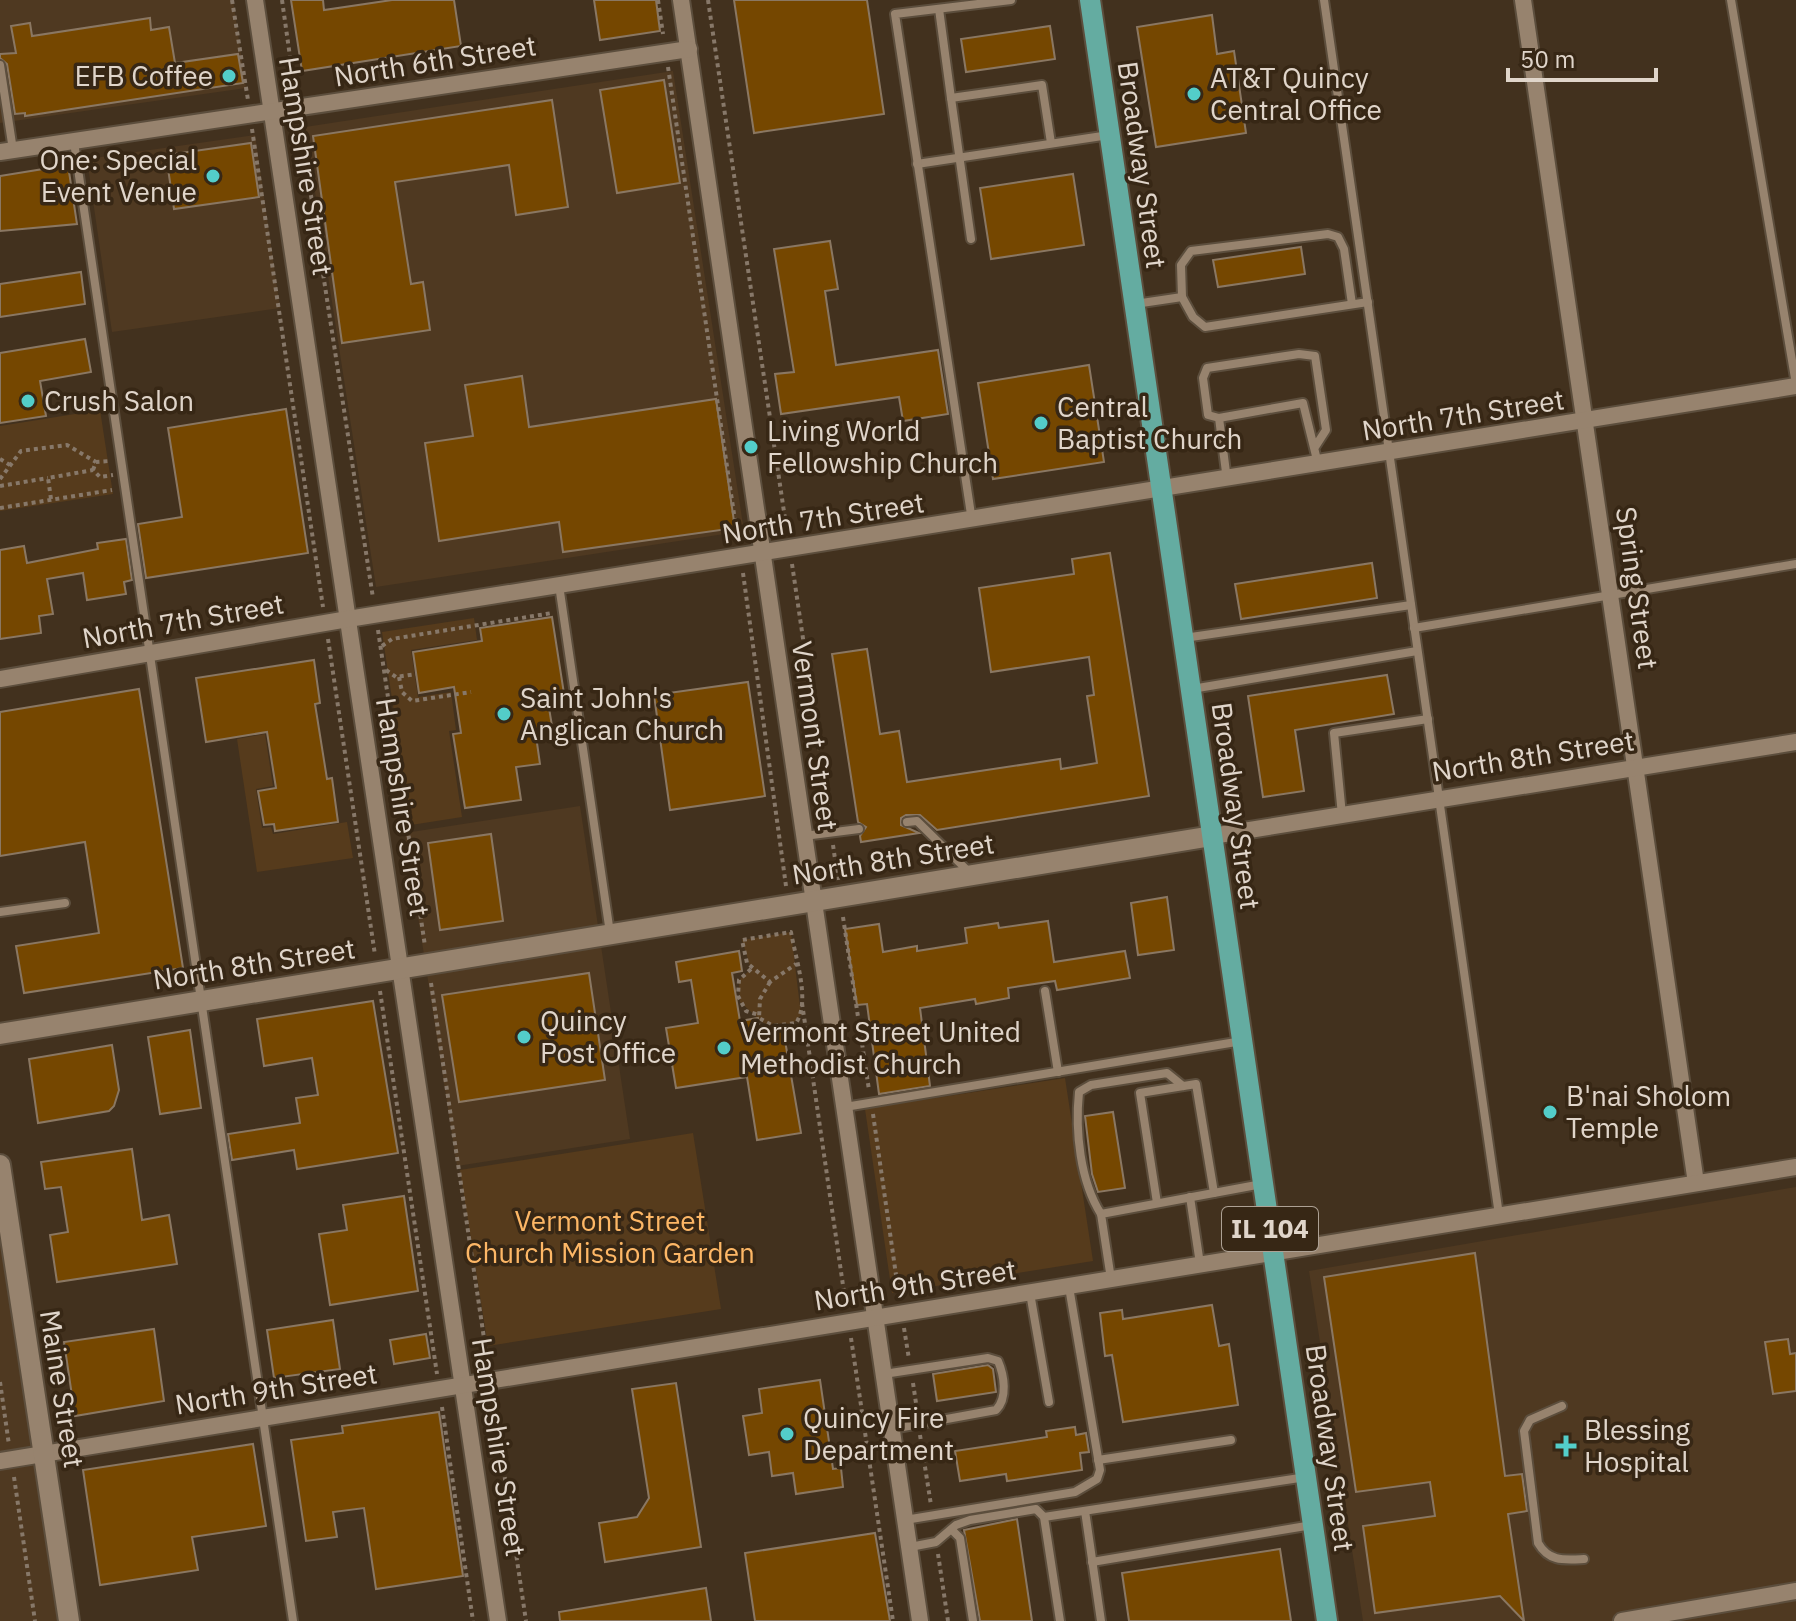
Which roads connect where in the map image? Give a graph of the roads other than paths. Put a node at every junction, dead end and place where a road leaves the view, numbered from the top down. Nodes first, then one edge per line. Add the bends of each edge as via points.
1 (255, 0) edge
2 (681, 0) edge
3 (1011, 0) edge
4 (1090, 0) edge
5 (1324, 0) edge
6 (1523, 0) edge
7 (1731, 0) edge
8 (939, 9) junction
9 (689, 49) junction
10 (0, 65) edge
11 (951, 98) junction
12 (272, 112) junction
13 (1110, 135) junction
14 (74, 141) junction
15 (1051, 143) junction
16 (6, 151) edge
17 (959, 158) junction
18 (917, 164) junction
19 (971, 239) dead end
20 (1182, 297) junction
21 (1368, 302) junction
22 (1134, 304) junction
23 (1352, 304) junction
24 (1796, 385) edge
25 (1219, 418) junction
26 (1587, 422) junction
27 (1315, 447) junction
28 (1389, 454) junction
29 (1318, 465) junction
30 (1227, 480) junction
31 (1162, 490) junction
32 (972, 522) junction
33 (763, 552) junction
34 (1796, 564) edge
35 (559, 585) junction
36 (1612, 595) junction
37 (1411, 605) junction
38 (348, 619) junction
39 (1414, 628) junction
40 (1183, 638) junction
41 (1417, 651) junction
42 (149, 653) junction
43 (0, 679) edge
44 (1191, 689) junction
45 (1428, 719) junction
46 (1796, 742) edge
47 (1635, 768) junction
48 (1439, 800) junction
49 (1342, 815) junction
50 (907, 822) dead end
51 (859, 829) dead end
52 (804, 836) junction
53 (1212, 836) junction
54 (971, 875) junction
55 (813, 901) junction
56 (65, 903) dead end
57 (0, 912) edge
58 (610, 934) junction
59 (401, 969) junction
60 (1045, 991) dead end
61 (199, 1001) junction
62 (0, 1034) edge
63 (1242, 1041) junction
64 (1058, 1072) junction
65 (1183, 1086) junction
66 (843, 1107) junction
67 (0, 1165) edge
68 (1796, 1167) edge
69 (1696, 1183) junction
70 (1263, 1184) junction
71 (1214, 1193) junction
72 (1190, 1197) junction
73 (1157, 1203) junction
74 (1101, 1214) junction
75 (1499, 1215) junction
76 (1273, 1252) junction
77 (1200, 1264) junction
78 (1111, 1279) junction
79 (1069, 1286) junction
80 (1030, 1292) junction
81 (874, 1318) junction
82 (883, 1374) junction
83 (463, 1384) junction
84 (1049, 1402) dead end
85 (1562, 1406) dead end
86 (262, 1417) junction
87 (891, 1429) junction
88 (1231, 1440) dead end
89 (43, 1454) junction
90 (6, 1460) edge
91 (1098, 1460) junction
92 (1306, 1477) junction
93 (1085, 1511) junction
94 (1044, 1517) junction
95 (905, 1520) junction
96 (1313, 1525) junction
97 (952, 1530) junction
98 (909, 1547) junction
99 (1584, 1559) dead end
100 (1092, 1562) junction
101 (1796, 1591) edge
102 (69, 1621) edge
103 (293, 1621) edge
104 (498, 1621) edge
105 (920, 1621) edge
106 (973, 1621) edge
107 (1060, 1621) edge
108 (1101, 1621) edge
109 (1327, 1621) edge
110 (1622, 1621) edge

1 - 12 street, Hampshire Street
2 - 9 street, Vermont Street
3 - 8 lane
4 - 13 main road, Broadway Street / IL 104
5 - 21 lane
6 - 26 street, Spring Street
7 - 24 lane
8 - 11 lane
8 - 18 lane via 895,14
9 - 12 street, North 6th Street
9 - 33 street, Vermont Street
10 - 16 lane
11 - 15 lane via 1042,85
11 - 17 lane
12 - 14 street, North 6th Street
12 - 38 street, Hampshire Street
13 - 15 lane
13 - 22 main road, Broadway Street / IL 104
14 - 16 street, North 6th Street
14 - 42 lane
15 - 17 lane
17 - 18 lane
17 - 19 lane
18 - 32 lane
20 - 22 lane
20 - 23 lane via 1205,327
20 - 23 lane via 1181,265 1191,251 1328,234 1338,237 1344,249
21 - 23 lane
21 - 28 lane
22 - 31 main road, Broadway Street / IL 104
24 - 26 street, North 7th Street
25 - 27 lane via 1303,403
25 - 27 lane via 1208,415 1203,378 1207,368 1315,356 1326,430
25 - 30 lane
26 - 28 street, North 7th Street
26 - 36 street, Spring Street
27 - 29 lane
28 - 29 street, North 7th Street
28 - 37 lane
29 - 30 street, North 7th Street
30 - 31 street, North 7th Street
31 - 32 street, North 7th Street
31 - 40 main road, Broadway Street / IL 104
32 - 33 street, North 7th Street
33 - 35 street, North 7th Street
33 - 52 street, Vermont Street
34 - 36 lane
35 - 38 street, North 7th Street
35 - 58 lane
36 - 39 lane
36 - 47 street, Spring Street
37 - 39 lane
37 - 40 lane
38 - 42 street, North 7th Street
38 - 59 street, Hampshire Street
39 - 41 lane
40 - 44 main road, Broadway Street / IL 104
41 - 44 lane
41 - 45 lane
42 - 43 street, North 7th Street
42 - 61 lane
44 - 53 main road, Broadway Street / IL 104
45 - 48 lane
45 - 49 lane via 1334,733
46 - 47 street, North 8th Street
47 - 48 street, North 8th Street
47 - 69 street, Spring Street
48 - 49 street, North 8th Street
48 - 75 lane
49 - 53 street, North 8th Street
50 - 54 lane via 917,821
51 - 52 lane
52 - 55 street, Vermont Street
53 - 54 street, North 8th Street
53 - 63 main road, Broadway Street / IL 104
54 - 55 street, North 8th Street
55 - 58 street, North 8th Street
55 - 66 street, Vermont Street
56 - 57 lane
58 - 59 street, North 8th Street
59 - 61 street, North 8th Street
59 - 83 street, Hampshire Street
60 - 64 lane
61 - 62 street, North 8th Street
61 - 86 lane
63 - 64 lane
63 - 70 main road, Broadway Street / IL 104
64 - 66 lane
65 - 71 lane via 1196,1084
65 - 73 lane via 1140,1093
65 - 74 lane via 1167,1073 1091,1085 1079,1092 1077,1115 1089,1195
66 - 81 street, Vermont Street
67 - 89 street, Maine Street
68 - 69 street, North 9th Street
69 - 75 street, North 9th Street
70 - 71 lane
70 - 76 main road, Broadway Street / IL 104
71 - 72 lane
72 - 73 lane
72 - 77 lane
73 - 74 lane
74 - 78 lane
75 - 76 street, North 9th Street
76 - 77 street, North 9th Street
76 - 92 main road, Broadway Street / IL 104
77 - 78 street, North 9th Street
78 - 79 street, North 9th Street
79 - 80 street, North 9th Street
79 - 91 lane
80 - 81 street, North 9th Street
80 - 84 lane
81 - 82 street, Vermont Street
81 - 83 street, North 9th Street
82 - 87 street, Vermont Street
82 - 87 lane via 988,1358 1001,1368 1004,1392 996,1410
83 - 86 street, North 9th Street
83 - 104 street, Hampshire Street
85 - 99 lane via 1530,1420 1524,1442 1538,1543 1545,1554 1560,1560
86 - 89 street, North 9th Street
86 - 103 lane
87 - 95 street, Vermont Street
88 - 91 lane
89 - 90 street, North 9th Street
89 - 102 street, Maine Street
91 - 95 lane via 1097,1479 1075,1492
92 - 93 lane
92 - 96 main road, Broadway Street / IL 104
93 - 94 lane
93 - 100 lane
94 - 97 lane via 1036,1509 970,1520
94 - 107 lane
95 - 98 street, Vermont Street
96 - 100 lane
96 - 109 main road, Broadway Street / IL 104
97 - 98 lane via 936,1542
97 - 106 lane via 960,1538
98 - 105 street, Vermont Street
100 - 108 lane
101 - 110 street

